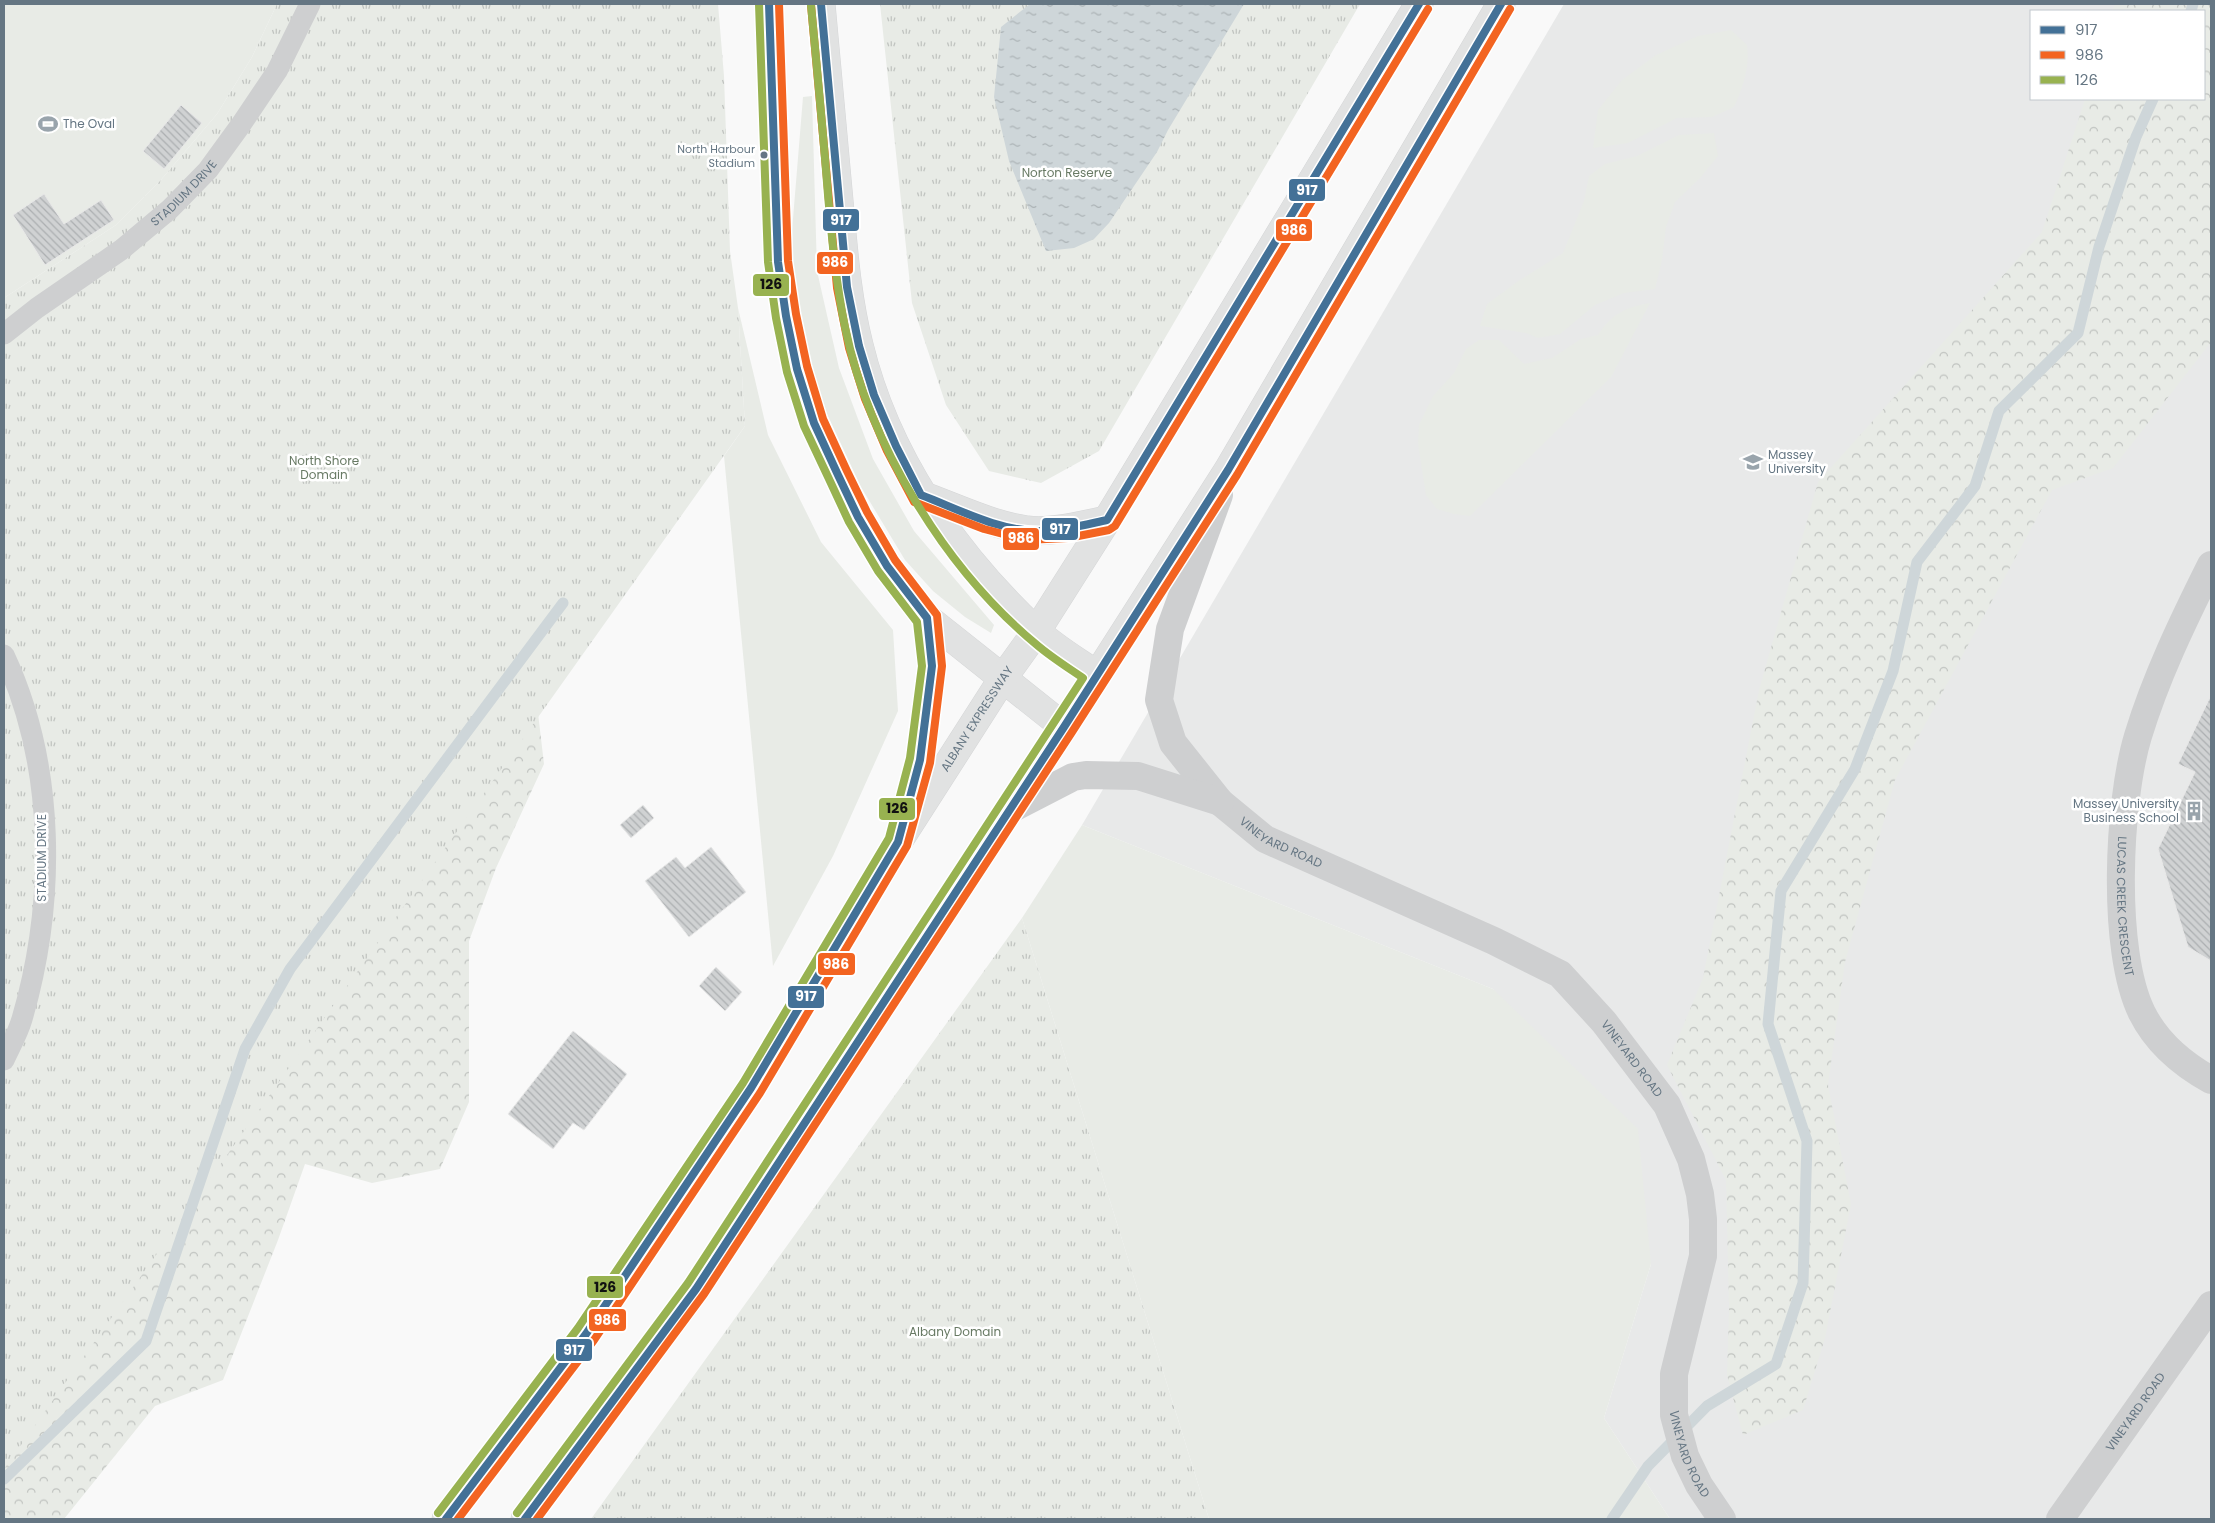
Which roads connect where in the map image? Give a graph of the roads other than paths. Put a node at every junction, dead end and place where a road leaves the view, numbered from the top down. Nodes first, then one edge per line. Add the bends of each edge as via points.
1 (310, 4) edge
2 (769, 4) edge
3 (821, 4) edge
4 (1419, 4) edge
5 (1500, 4) edge
6 (4, 334) edge
7 (1228, 470) junction
8 (921, 495) junction
9 (1107, 520) junction
10 (2211, 566) edge
11 (927, 618) junction
12 (1036, 632) junction
13 (4, 655) edge
14 (1097, 675) junction
15 (1003, 678) junction
16 (1064, 727) junction
17 (1220, 802) junction
18 (1011, 809) junction
19 (898, 842) junction
20 (4, 1060) edge
21 (2211, 1080) edge
22 (2211, 1305) edge
23 (446, 1519) edge
24 (525, 1519) edge
25 (1722, 1519) edge
26 (2060, 1519) edge

1 - 6 lane, STADIUM DRIVE via 277,71 208,170 170,209 120,250
2 - 11 main road via 778,262 797,369 814,423 858,517 887,566
3 - 8 main road via 847,287 874,395
4 - 9 main road, ALBANY EXPRESSWAY
5 - 7 main road
7 - 14 main road
7 - 17 street, VINEYARD ROAD via 1170,629 1159,700 1174,743
8 - 9 main road via 998,523 1028,530 1057,529
8 - 12 main road via 970,562
9 - 12 main road, ALBANY EXPRESSWAY
10 - 21 street, LUCAS CREEK CRESCENT via 2166,658 2138,737 2124,805 2122,881 2126,958 2131,986 2142,1013 2177,1059
11 - 15 main road
11 - 19 main road via 932,666 920,760
12 - 14 main road
12 - 15 main road, ALBANY EXPRESSWAY
13 - 20 lane, STADIUM DRIVE via 28,722 39,769 45,886 37,957 22,1020
14 - 16 main road
15 - 16 main road
15 - 19 main road, ALBANY EXPRESSWAY
16 - 18 main road
17 - 18 street, VINEYARD ROAD via 1138,776 1086,775 1073,777
17 - 25 street, VINEYARD ROAD via 1266,839 1560,974 1604,1022 1667,1105 1692,1159 1700,1194 1703,1236 1698,1282 1674,1374 1674,1414 1685,1456 1699,1485
18 - 24 main road via 696,1289
19 - 23 main road, ALBANY EXPRESSWAY via 751,1088 586,1334
22 - 26 street, VINEYARD ROAD

